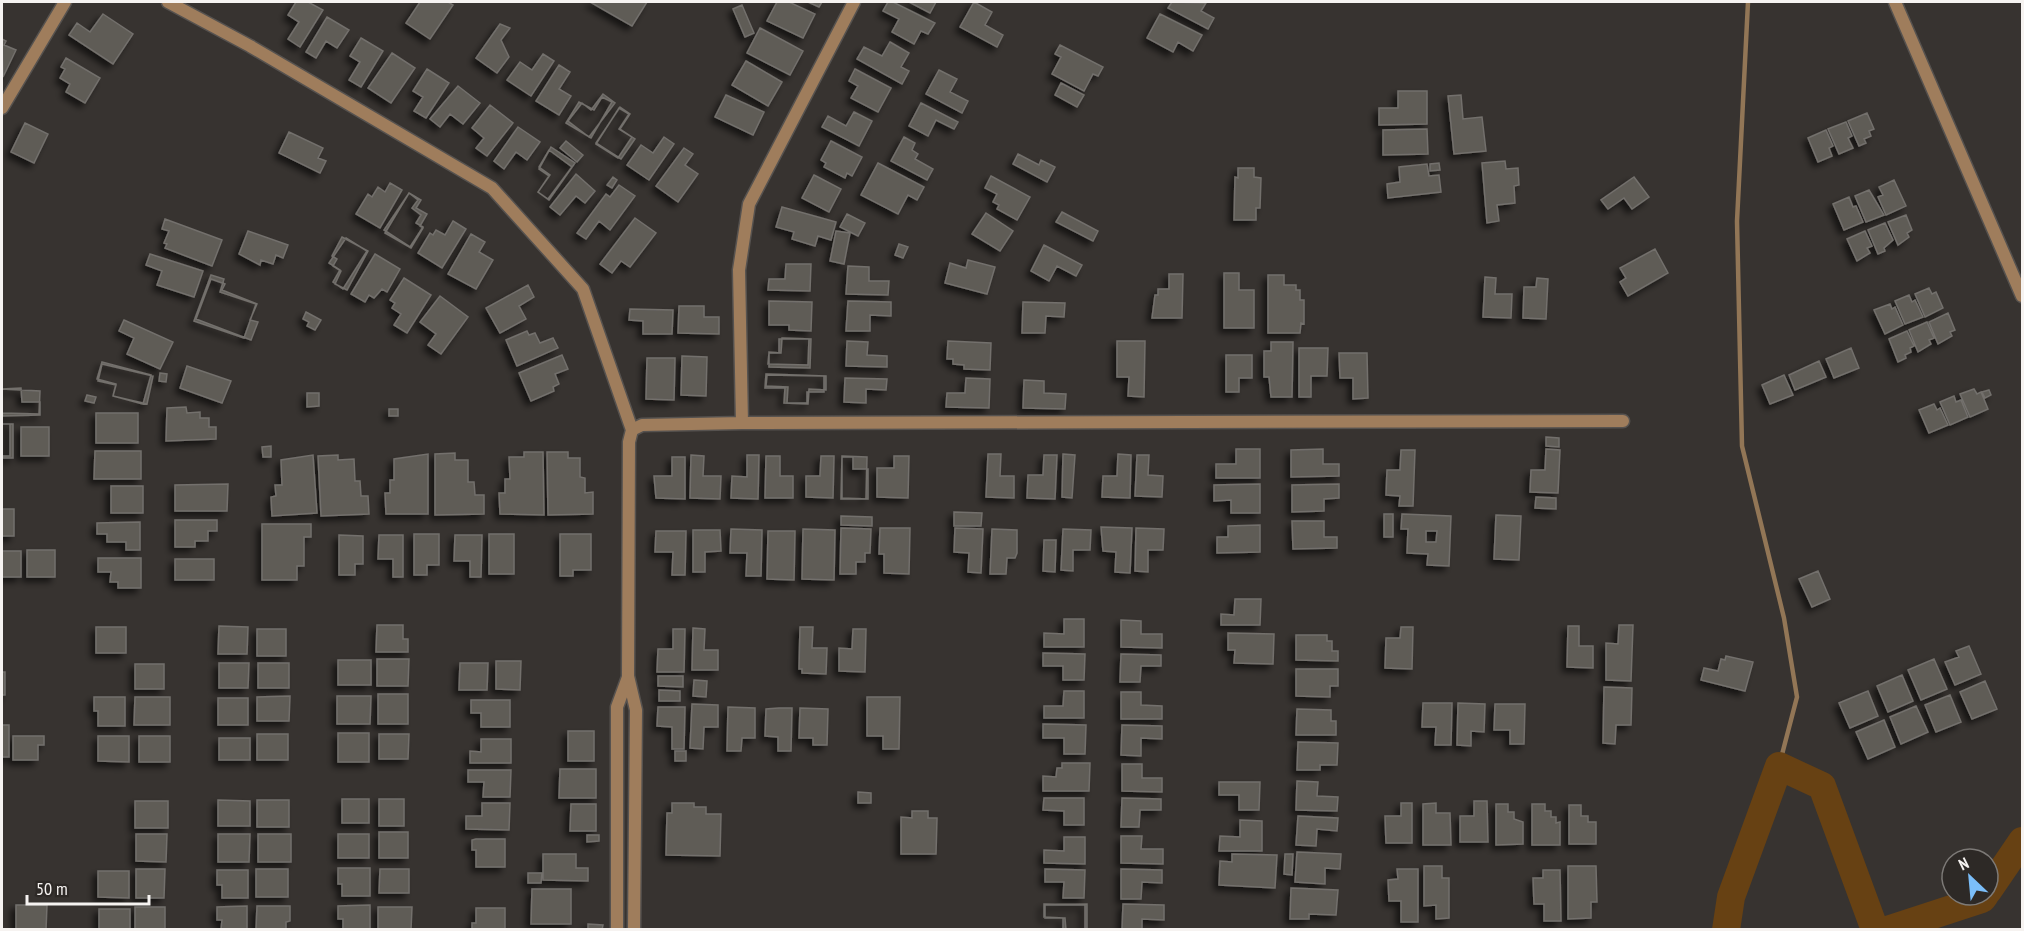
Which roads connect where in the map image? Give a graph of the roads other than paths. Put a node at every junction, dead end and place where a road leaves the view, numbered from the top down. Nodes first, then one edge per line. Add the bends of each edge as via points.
1 (65, 2) edge
2 (168, 2) edge
3 (854, 2) edge
4 (1895, 2) edge
5 (2, 108) edge
6 (2022, 296) edge
7 (1623, 421) dead end
8 (742, 423) junction
9 (632, 430) junction
10 (628, 676) junction
11 (617, 930) edge
12 (634, 930) edge

1 - 5 street
2 - 9 street via 492,188 583,289
3 - 8 street via 749,204 739,270
4 - 6 street
7 - 8 street
8 - 9 street via 642,425
9 - 10 street
10 - 11 street via 617,707
10 - 12 street via 636,711

